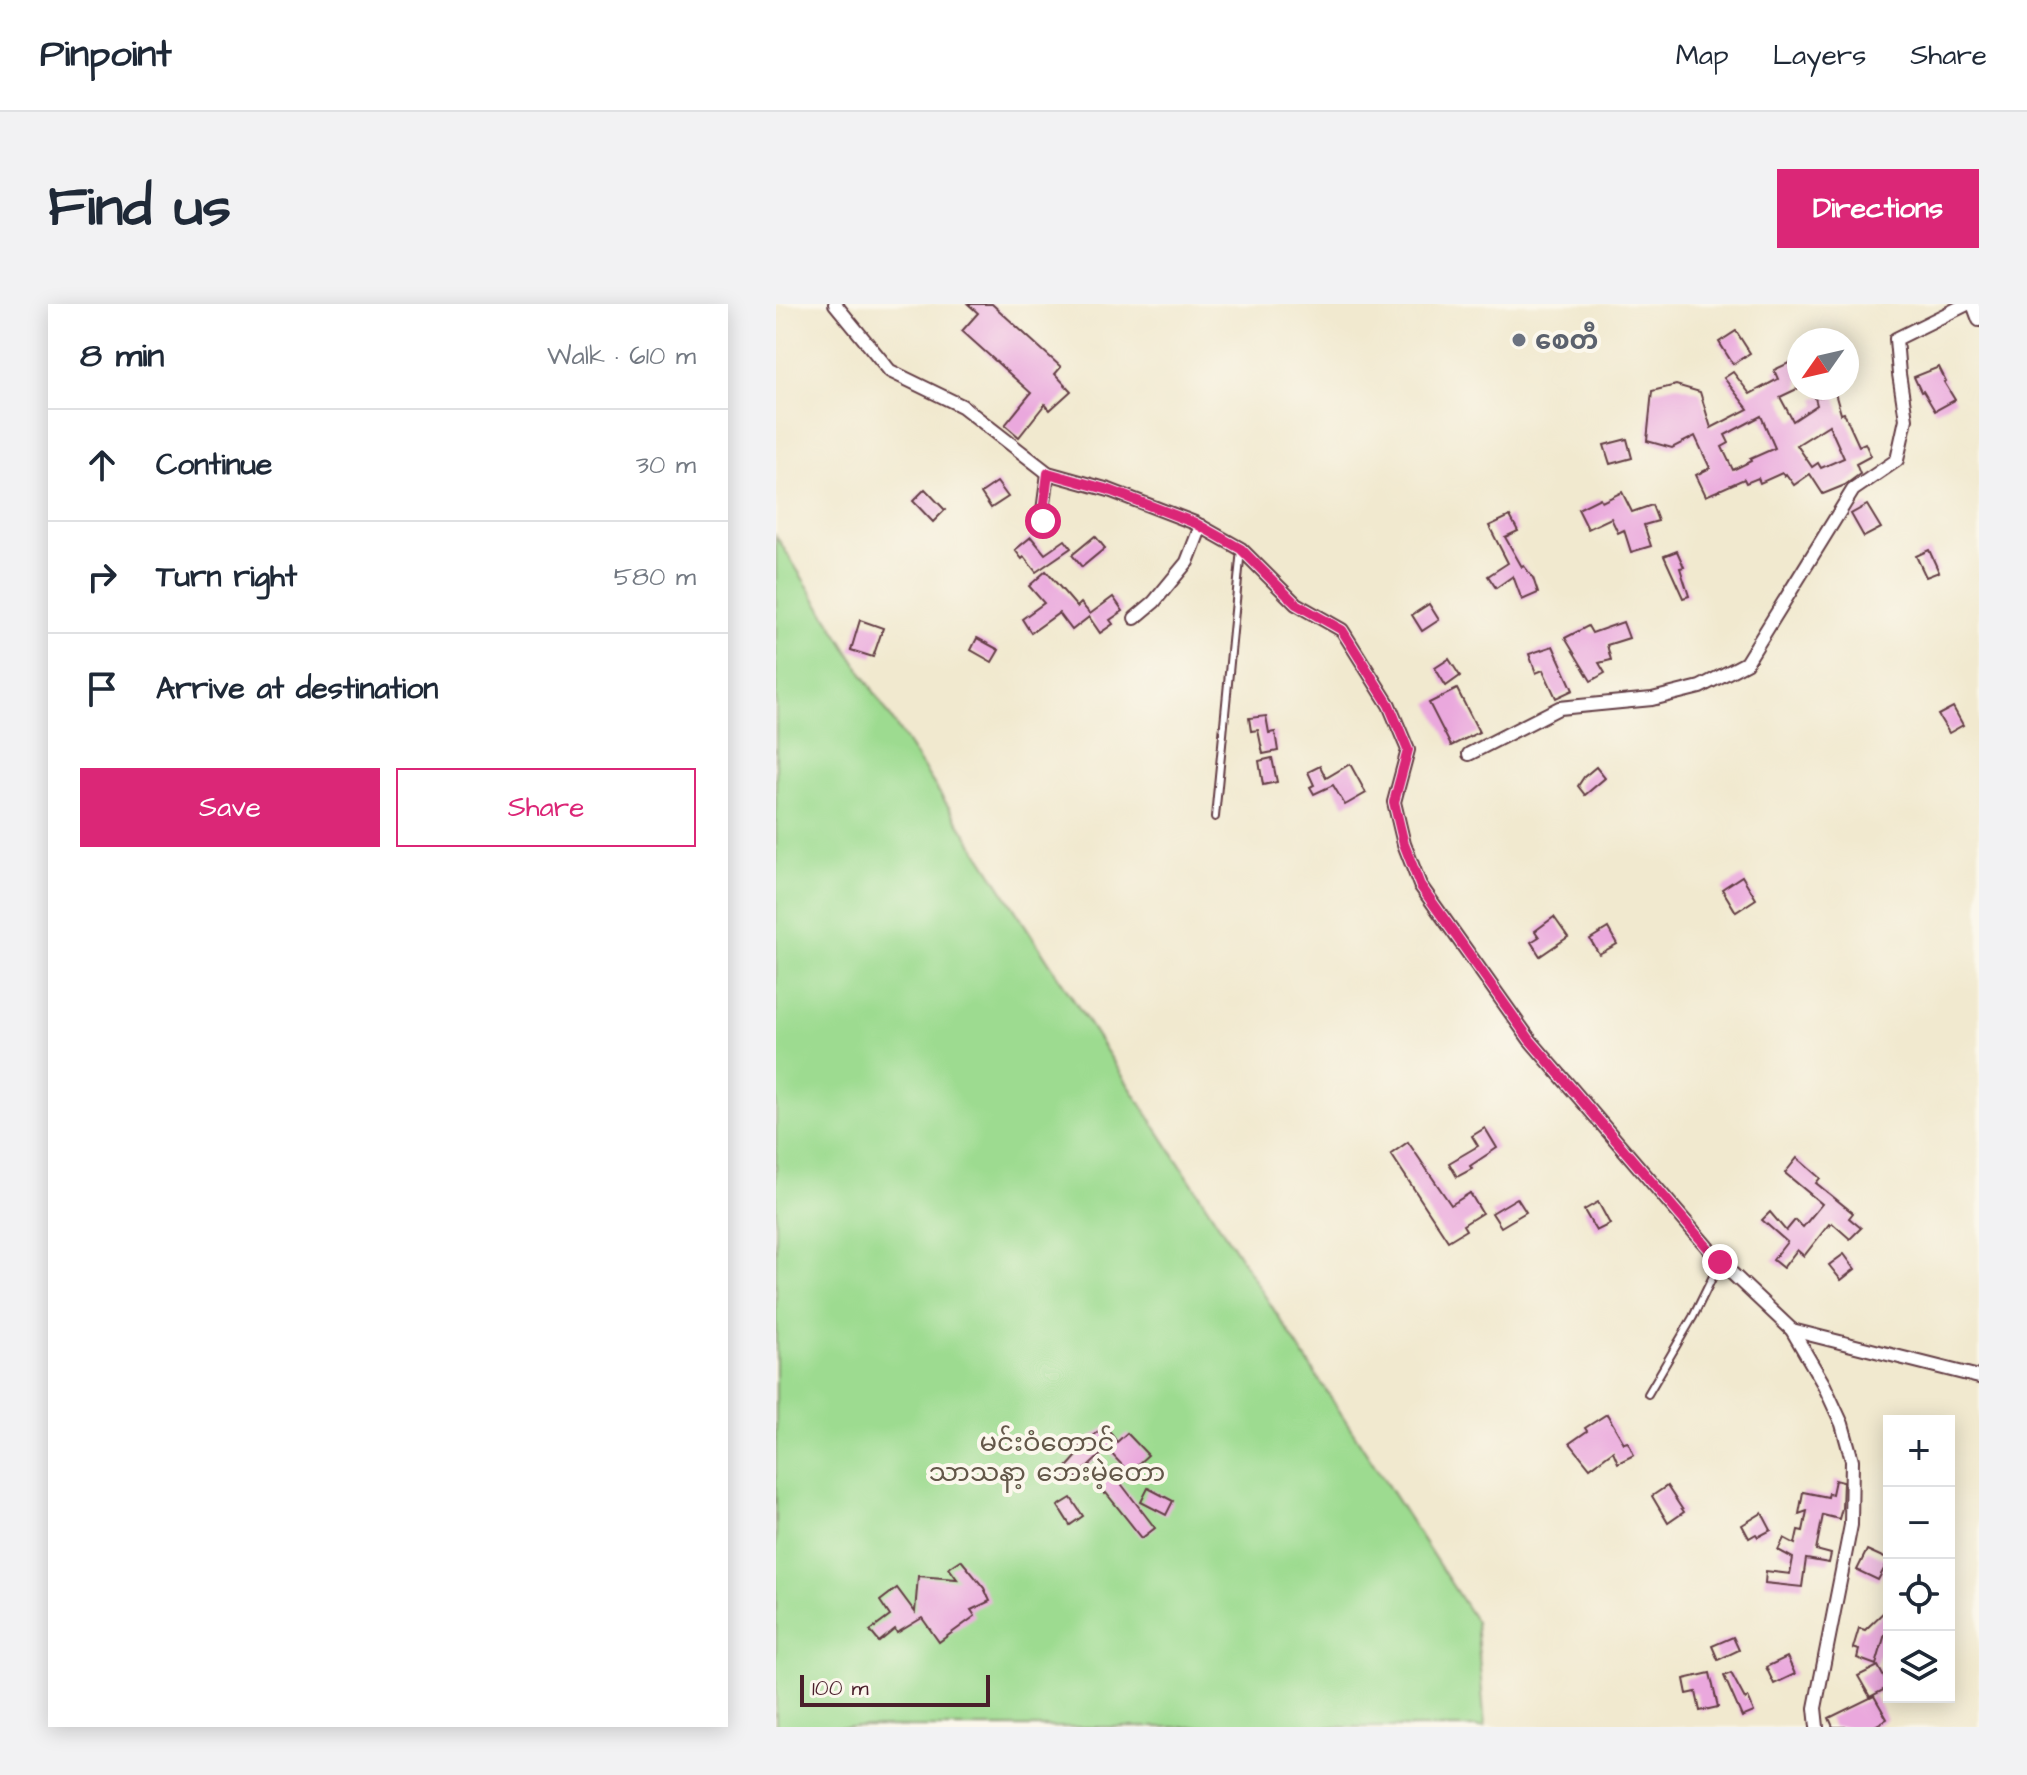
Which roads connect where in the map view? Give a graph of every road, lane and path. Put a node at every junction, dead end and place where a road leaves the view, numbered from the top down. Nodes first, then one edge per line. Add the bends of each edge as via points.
1 (835, 304) edge
2 (1970, 304) edge
3 (1979, 320) edge
4 (1048, 473) junction
5 (1043, 521) dead end
6 (1201, 526) junction
7 (1241, 549) junction
8 (1135, 618) dead end
9 (1469, 754) dead end
10 (1215, 817) dead end
11 (1720, 1262) junction
12 (1792, 1330) junction
13 (1979, 1377) edge
14 (1648, 1394) dead end
15 (1817, 1727) edge

1 - 4 street via 890,371 962,406
2 - 3 street
2 - 9 street via 1896,339 1906,419 1897,460 1853,490 1746,663 1700,687 1652,699 1559,708
4 - 5 street
4 - 6 street
6 - 7 street
6 - 8 street via 1187,562
7 - 10 lane
7 - 11 street via 1296,604 1342,630 1389,705 1408,750 1394,802 1420,885 1530,1040
11 - 12 street
11 - 14 lane
12 - 13 street
12 - 15 street via 1824,1385 1852,1460 1851,1525 1815,1708

